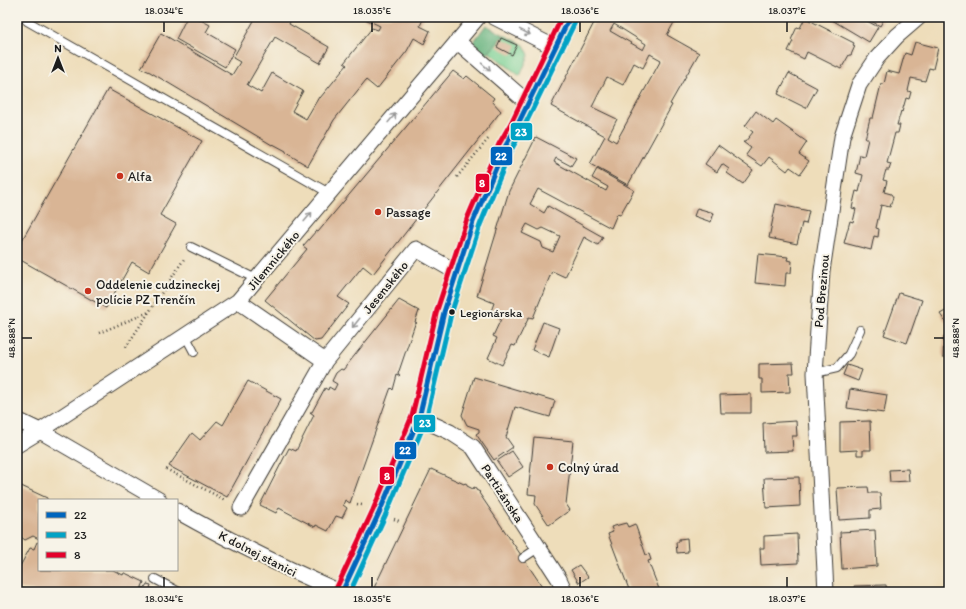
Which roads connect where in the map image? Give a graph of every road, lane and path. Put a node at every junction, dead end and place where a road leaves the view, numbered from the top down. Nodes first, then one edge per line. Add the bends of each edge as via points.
1 (478, 17) edge
2 (494, 17) edge
3 (570, 17) edge
4 (919, 17) edge
5 (27, 21) dead end
6 (457, 41) junction
7 (554, 47) junction
8 (528, 103) junction
9 (489, 138) dead end
10 (457, 177) dead end
11 (329, 193) junction
12 (192, 247) joint
13 (456, 272) junction
14 (256, 279) junction
15 (238, 301) junction
16 (149, 312) junction
17 (860, 330) dead end
18 (99, 333) dead end
19 (185, 335) junction
20 (126, 347) dead end
21 (194, 352) dead end
22 (325, 361) junction
23 (815, 373) junction
24 (419, 418) junction
25 (17, 420) edge
26 (40, 431) junction
27 (17, 445) edge
28 (166, 469) dead end
29 (156, 499) edge
30 (225, 500) dead end
31 (357, 504) dead end
32 (362, 505) dead end
33 (241, 508) dead end
34 (178, 512) edge
35 (538, 548) junction
36 (523, 558) dead end
37 (155, 579) dead end
38 (179, 592) edge
39 (341, 592) edge
40 (565, 592) edge
41 (826, 592) edge

1 - 6 street, Jilemnického
2 -> 7 street
3 - 7 street
4 - 23 street, Pod Brezinou via 877,58 859,85 842,137 822,271
5 - 11 lane
6 -> 8 street
11 -> 6 street, Jilemnického
7 - 8 street
8 - 13 street via 494,171
9 - 10 path
14 -> 11 street, Jilemnického
12 - 14 lane
12 - 16 path
13 -> 22 street, Jesenského via 416,249
13 - 24 street
14 - 15 street, Jilemnického
15 - 19 street, Jilemnického
15 - 22 street
16 - 18 path
16 - 20 path
17 - 23 lane via 849,354 837,368
19 - 21 lane
19 - 26 street, Jilemnického
22 - 33 street, Jesenského
23 - 41 street, Pod Brezinou
24 - 35 street, Partizánska via 450,432 473,447
24 - 39 street
25 - 26 street
26 - 27 street, Jilemnického
26 - 29 street
28 - 30 path
31 - 32 path
34 - 39 street, K dolnej stanici via 304,576
35 - 36 lane
35 - 40 street, Partizánska
37 - 38 lane

